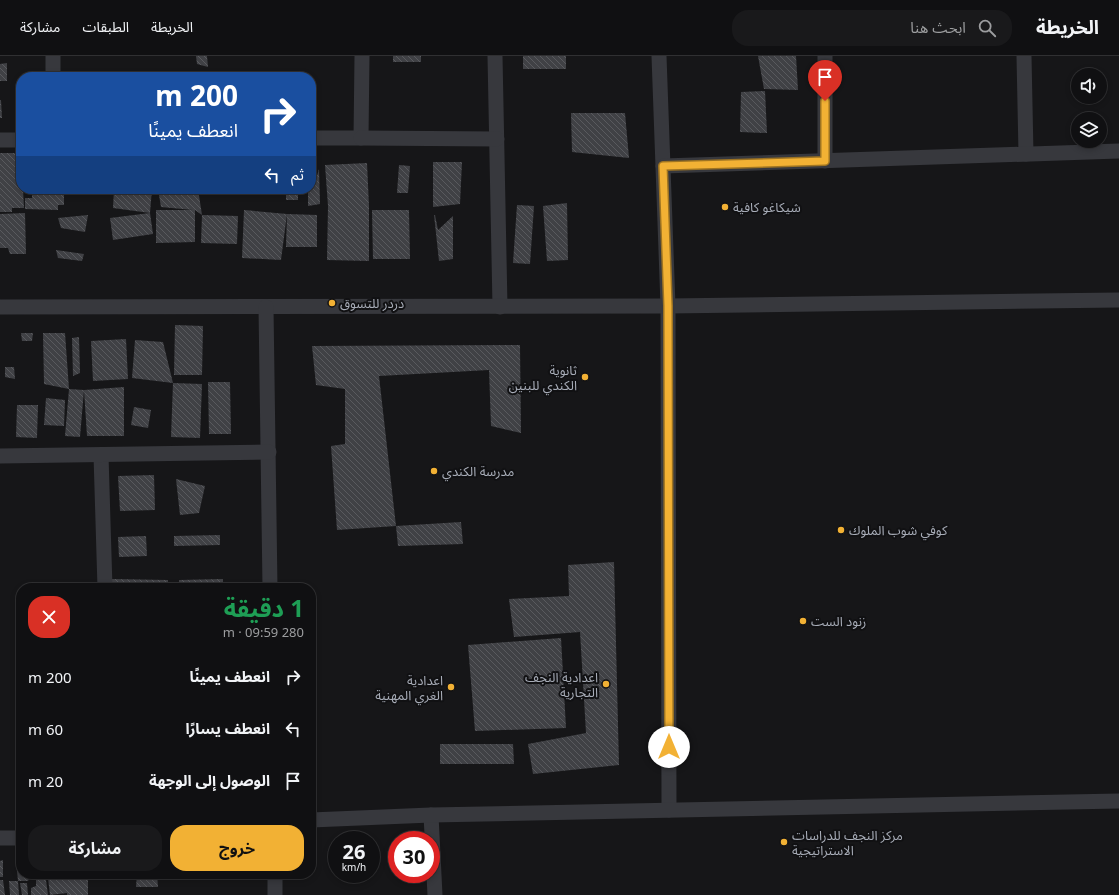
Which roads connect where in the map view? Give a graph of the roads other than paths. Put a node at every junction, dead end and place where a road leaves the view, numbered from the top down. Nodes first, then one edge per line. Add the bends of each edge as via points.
1 (53, 56) edge
2 (362, 56) edge
3 (495, 56) edge
4 (659, 56) edge
5 (825, 56) edge
6 (1024, 56) edge
7 (53, 72) edge
8 (316, 138) edge
9 (361, 138) junction
10 (497, 139) junction
11 (0, 140) edge
12 (16, 140) edge
13 (1119, 151) edge
14 (1026, 154) junction
15 (825, 161) junction
16 (663, 166) junction
17 (1119, 300) edge
18 (668, 306) junction
19 (0, 307) edge
20 (266, 307) junction
21 (500, 307) junction
22 (268, 452) junction
23 (101, 455) junction
24 (0, 456) edge
25 (105, 583) edge
26 (270, 583) edge
27 (1119, 801) edge
28 (669, 810) junction
29 (431, 815) junction
30 (316, 820) edge
31 (0, 838) edge
32 (16, 838) edge
33 (275, 879) edge
34 (275, 895) edge
35 (435, 895) edge

1 - 7 street
2 - 9 street
3 - 10 street
4 - 16 street
5 - 15 street
6 - 14 street
8 - 9 street
9 - 10 street
10 - 21 street
11 - 12 street
13 - 14 street
14 - 15 street
15 - 16 street
16 - 18 street
17 - 18 street
18 - 21 street
18 - 28 street
19 - 20 street
20 - 21 street
20 - 22 street
22 - 23 street
22 - 26 street
23 - 24 street
23 - 25 street
27 - 28 street
28 - 29 street
29 - 30 street
29 - 35 street
31 - 32 street
33 - 34 street

